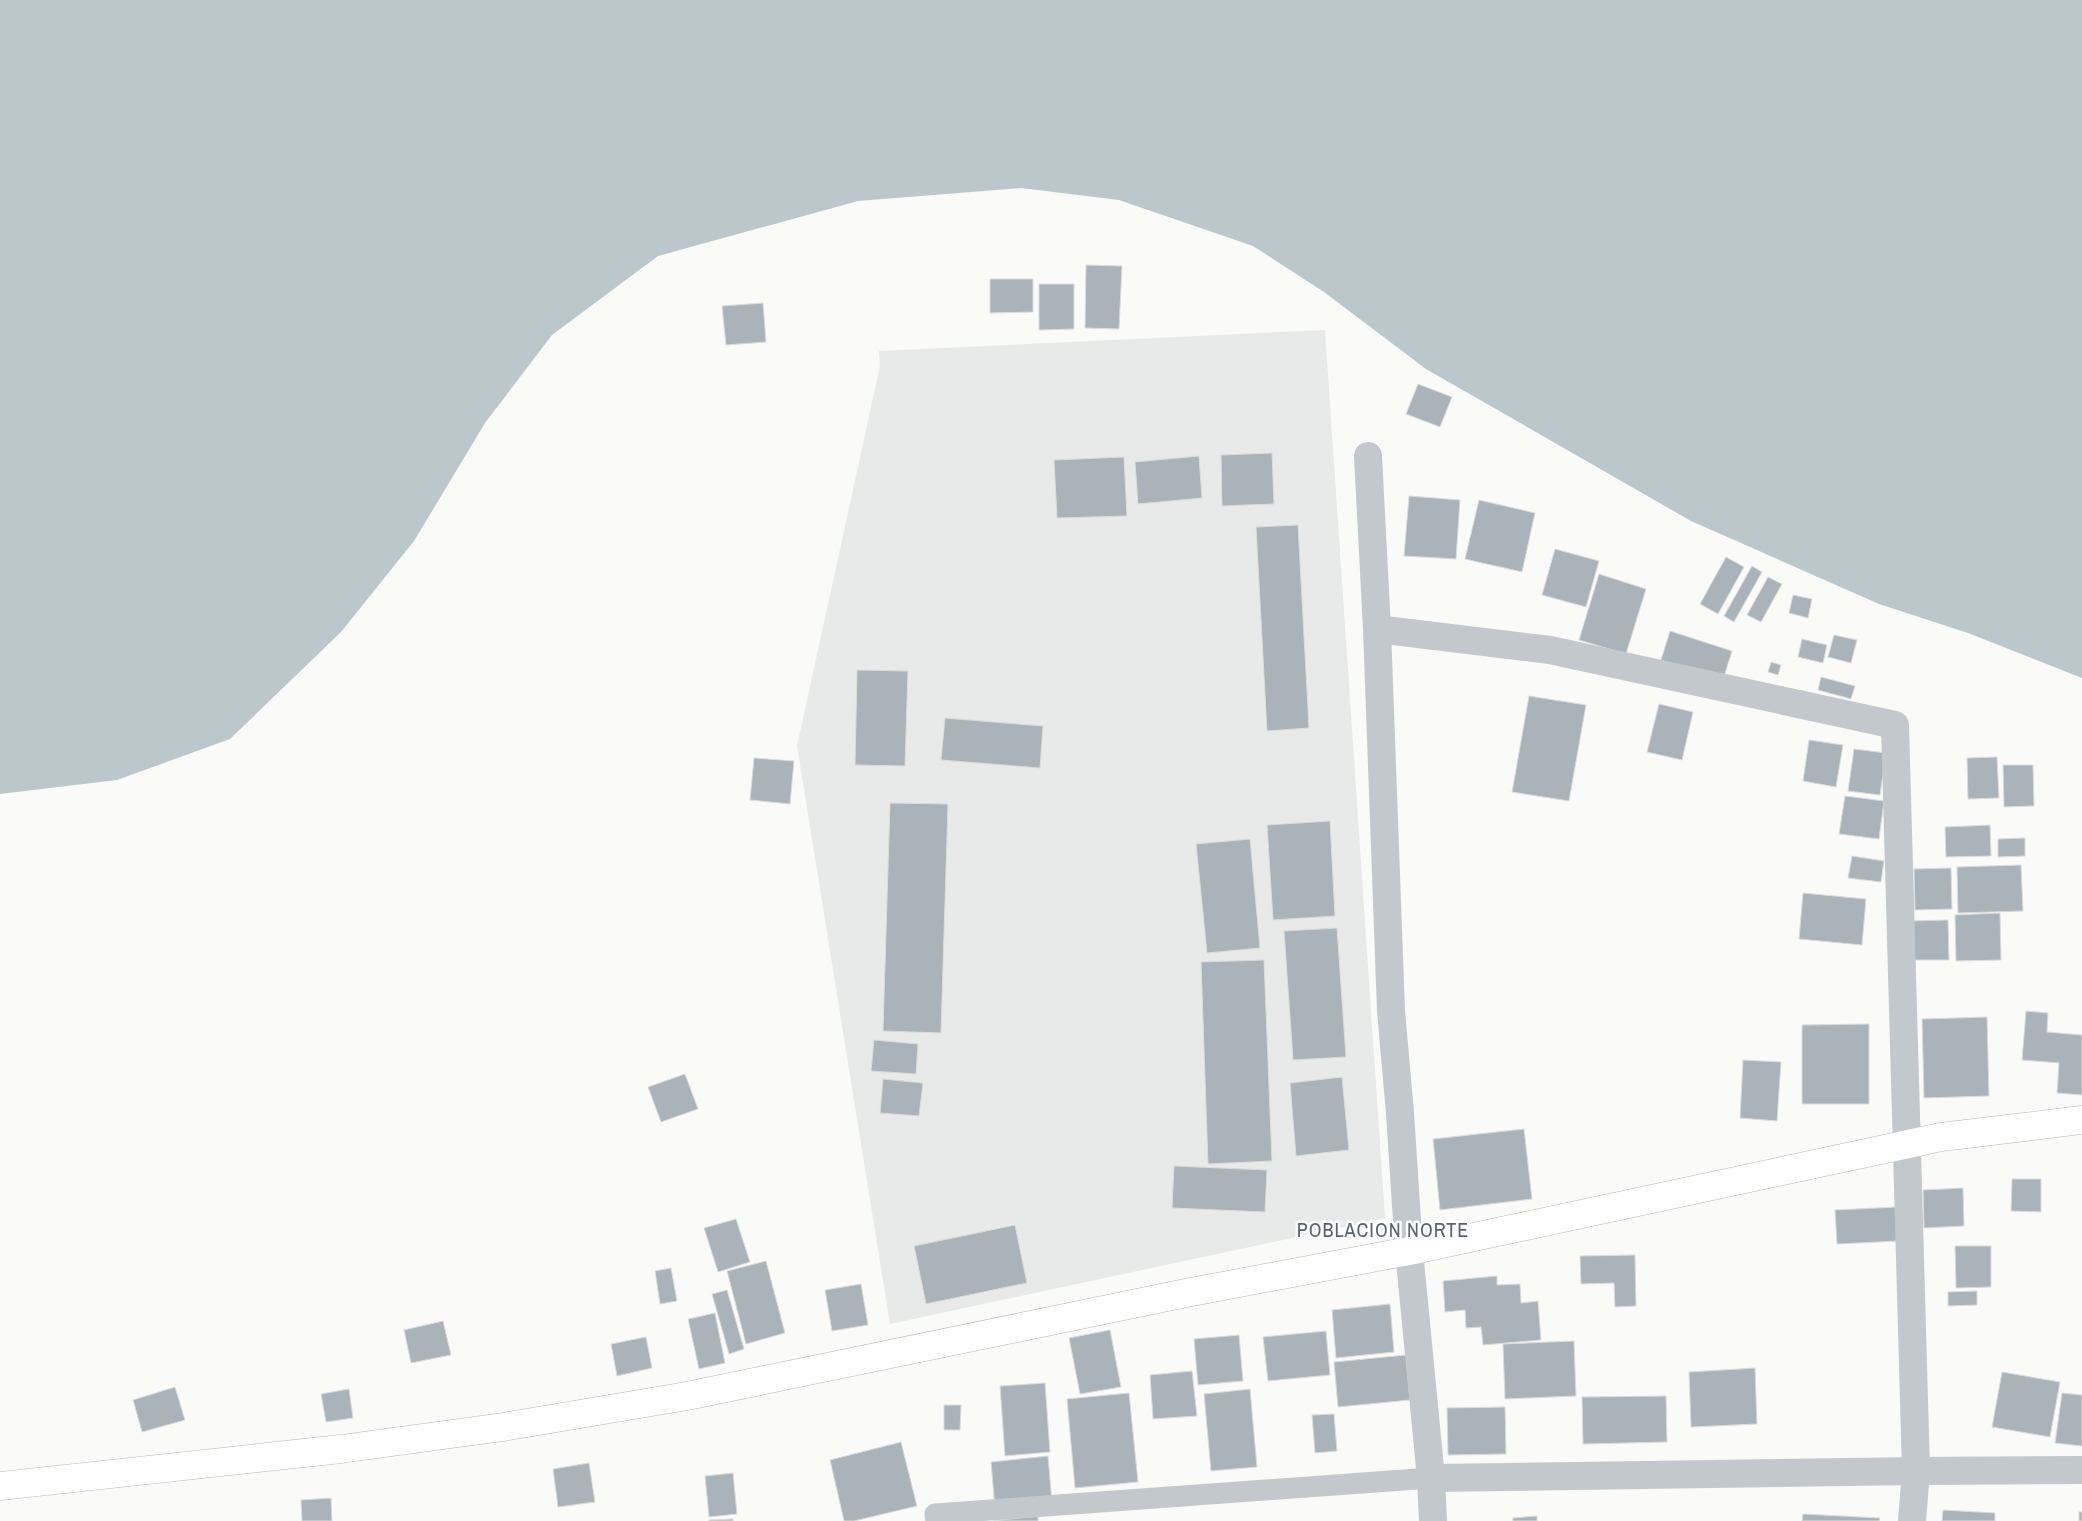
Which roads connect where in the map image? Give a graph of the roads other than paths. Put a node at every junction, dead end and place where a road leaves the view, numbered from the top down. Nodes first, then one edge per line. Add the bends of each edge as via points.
1 (1368, 456) dead end
2 (1377, 629) junction
3 (2082, 1120) edge
4 (1906, 1144) junction
5 (1408, 1251) junction
6 (1916, 1470) junction
7 (2082, 1470) edge
8 (1431, 1478) junction
9 (0, 1486) edge
10 (936, 1521) edge
11 (1433, 1521) edge
12 (1912, 1521) edge

1 - 2 street
2 - 4 street via 1550,650 1895,725
2 - 5 street via 1391,1011
3 - 4 main road
4 - 5 main road
4 - 6 street
5 - 8 street
5 - 9 main road via 687,1396 512,1426 341,1449
6 - 7 street
6 - 8 street
6 - 12 street
8 - 10 lane via 936,1514
8 - 11 street

